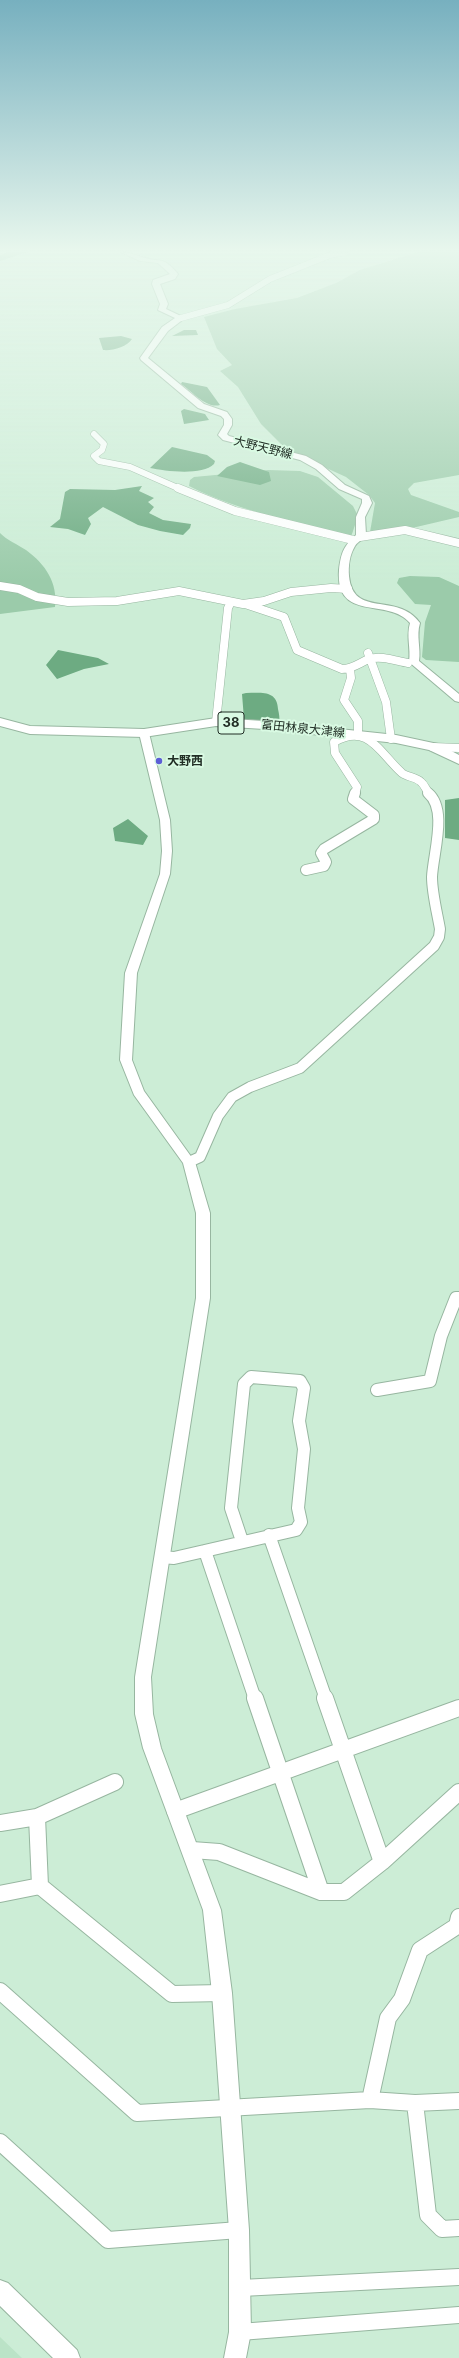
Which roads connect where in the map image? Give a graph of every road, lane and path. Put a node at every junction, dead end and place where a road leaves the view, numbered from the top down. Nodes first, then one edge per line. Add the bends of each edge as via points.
1 (149, 362) edge
2 (94, 434) dead end
3 (357, 539) junction
4 (459, 543) edge
5 (346, 584) junction
6 (0, 586) edge
7 (231, 602) junction
8 (242, 604) junction
9 (369, 656) junction
10 (408, 663) dead end
11 (350, 669) junction
12 (459, 699) edge
13 (0, 722) edge
14 (216, 722) junction
15 (144, 733) junction
16 (358, 735) junction
17 (391, 739) junction
18 (433, 747) junction
19 (459, 748) edge
20 (459, 760) edge
21 (306, 870) dead end
22 (189, 1162) junction
23 (459, 1298) edge
24 (377, 1390) dead end
25 (269, 1535) junction
26 (242, 1541) junction
27 (205, 1551) junction
28 (161, 1557) junction
29 (459, 1708) edge
30 (343, 1749) junction
31 (280, 1774) junction
32 (115, 1782) dead end
33 (459, 1792) edge
34 (175, 1811) junction
35 (37, 1817) junction
36 (0, 1823) edge
37 (192, 1850) junction
38 (382, 1862) junction
39 (40, 1886) junction
40 (321, 1892) junction
41 (0, 1894) edge
42 (459, 1917) edge
43 (0, 1991) edge
44 (222, 1993) junction
45 (370, 2100) junction
46 (459, 2100) edge
47 (415, 2103) junction
48 (229, 2107) junction
49 (0, 2142) edge
50 (459, 2228) edge
51 (239, 2230) junction
52 (459, 2277) edge
53 (241, 2288) junction
54 (0, 2291) edge
55 (459, 2315) edge
56 (240, 2332) junction
57 (69, 2358) edge
58 (235, 2358) edge

1 - 3 main road, 大野天野線 via 201,406 224,414 228,424 222,435 226,438 303,458 319,467 342,486 366,498 368,503 360,515 362,531
2 - 3 street via 104,444 102,450 94,456 99,461 130,467 264,520
3 - 4 street via 405,530
3 - 5 main road, 大野天野線 via 350,544 343,573
5 - 8 street via 291,592 264,601
5 - 12 main road via 350,597 357,603 395,608 411,617 415,623 412,633 416,647 414,662
6 - 7 street via 19,589 37,597 68,602 117,601 179,591
7 - 8 street
7 - 14 street via 228,608
8 - 11 street via 284,617 297,650 324,659 334,667
9 - 10 street
9 - 11 street
9 - 17 street via 386,702
11 - 16 street via 351,678 344,700 358,721
13 - 15 main road, 富田林泉大津線 / 38 via 30,730
14 - 15 main road, 富田林泉大津線 / 38
14 - 16 main road, 富田林泉大津線 / 38
15 - 22 street via 165,820 167,851 165,874 131,972 126,1060 138,1092
16 - 17 main road, 富田林泉大津線 / 38
16 - 21 street via 334,742 335,753 357,787 353,799 374,815 374,819 347,838 324,847 321,853 326,862 324,866
16 - 22 street via 387,755 402,773 422,782 433,797 439,819 432,878 440,928 438,937 434,946 300,1068 289,1075 243,1090 225,1103 200,1157
17 - 18 main road, 富田林泉大津線 / 38
18 - 19 street
18 - 20 main road, 富田林泉大津線 / 38
22 - 28 street via 203,1213 203,1298
23 - 24 street via 456,1298 441,1336 430,1381
25 - 26 street
25 - 26 street via 296,1530 302,1522 298,1508 304,1449 299,1421 304,1388 300,1381 251,1377 244,1384 231,1508
25 - 30 street
26 - 27 street
27 - 28 street via 174,1558
27 - 31 street
28 - 34 street via 143,1677 144,1714 152,1748
29 - 30 street
30 - 31 street
30 - 38 street
31 - 34 street
31 - 40 street
32 - 35 street
33 - 38 street
34 - 37 street
35 - 36 street
35 - 39 street
37 - 40 street via 219,1852
37 - 44 street via 212,1910
38 - 40 street via 344,1892
39 - 41 street
39 - 44 street via 172,1994
42 - 45 street via 457,1926 420,1950 402,1999 388,2018
43 - 48 street via 137,2113
44 - 48 street
45 - 47 street
45 - 48 street
46 - 47 street
47 - 50 street via 428,2215 442,2229
48 - 51 street
49 - 51 street via 108,2240
51 - 53 street
52 - 53 street
53 - 56 street
54 - 57 street
55 - 56 street
56 - 58 street

